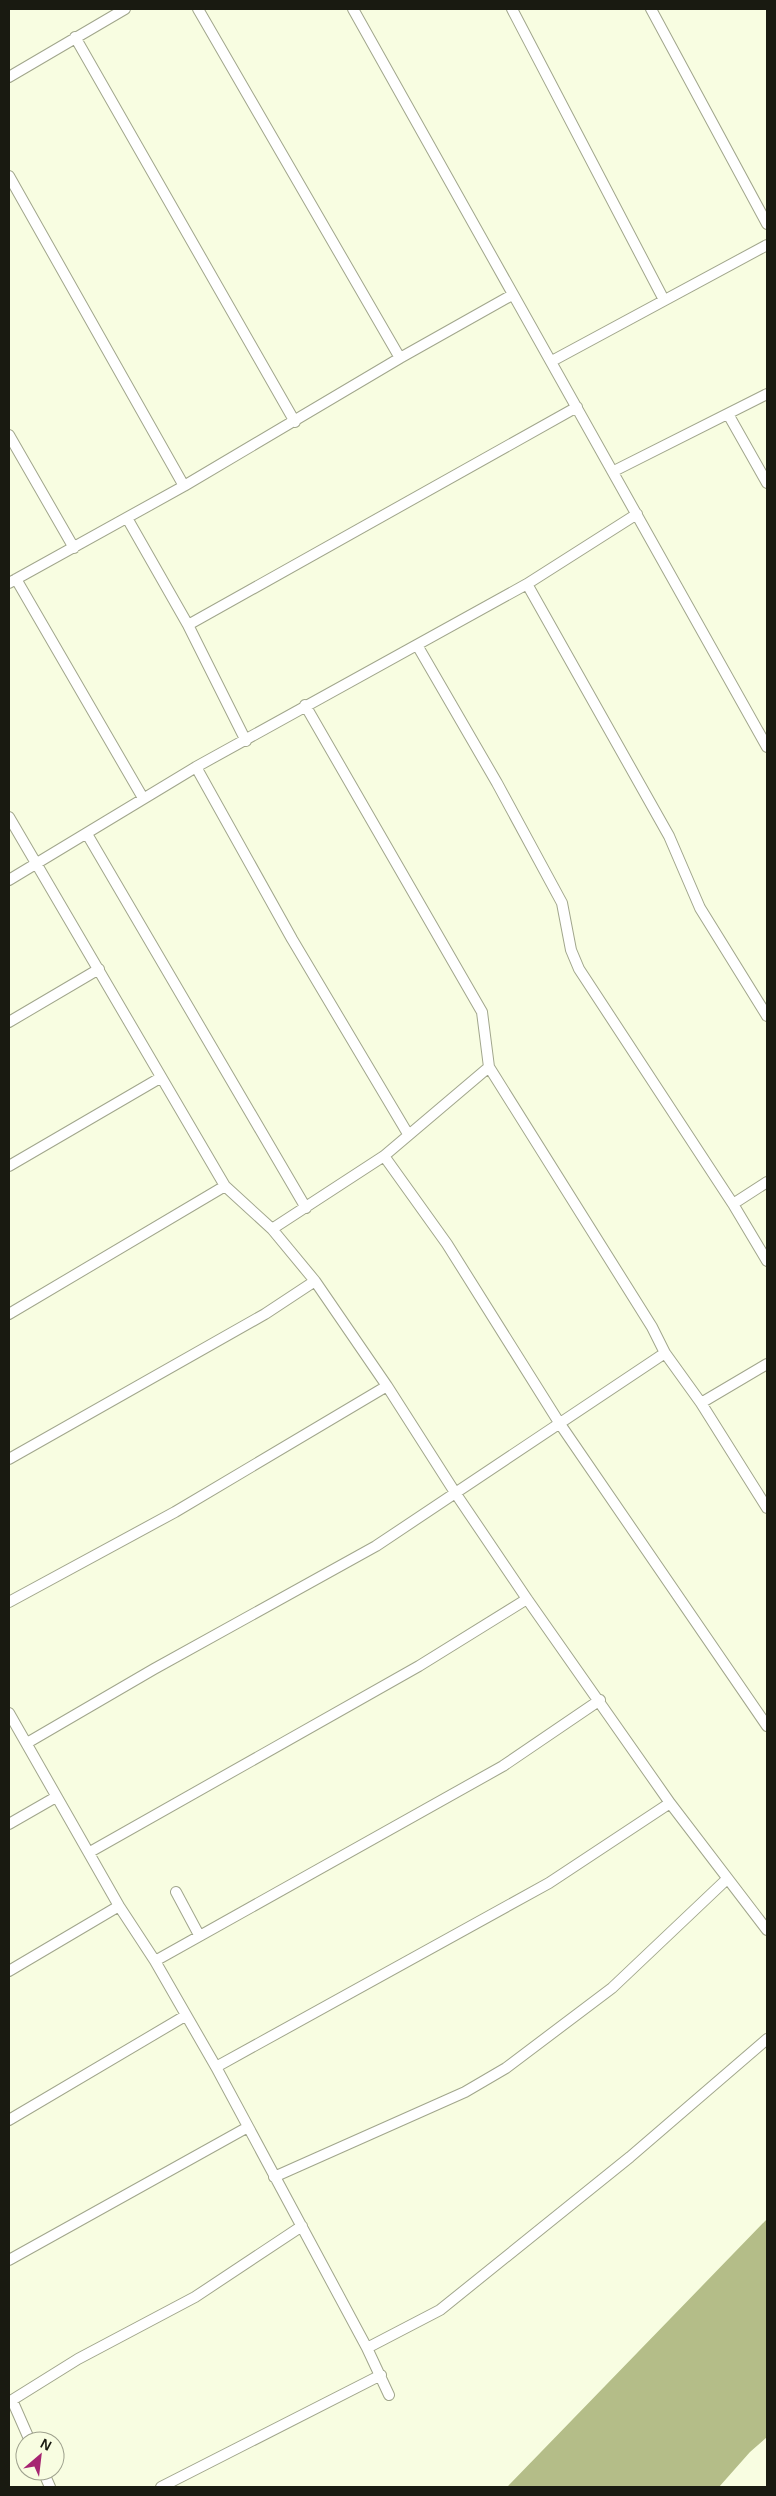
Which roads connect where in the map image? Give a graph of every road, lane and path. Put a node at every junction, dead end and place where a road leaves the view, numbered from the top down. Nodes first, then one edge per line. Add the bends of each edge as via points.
1 (124, 9) edge
2 (198, 9) edge
3 (353, 9) edge
4 (512, 9) edge
5 (651, 9) edge
6 (75, 37) junction
7 (9, 77) edge
8 (9, 176) edge
9 (767, 224) edge
10 (767, 245) edge
11 (512, 295) junction
12 (664, 300) junction
13 (400, 358) junction
14 (552, 361) junction
15 (767, 394) edge
16 (577, 407) junction
17 (728, 414) junction
18 (295, 422) junction
19 (9, 435) edge
20 (614, 471) junction
21 (767, 483) edge
22 (184, 486) junction
23 (637, 514) junction
24 (127, 518) junction
25 (74, 548) junction
26 (12, 581) edge
27 (527, 584) junction
28 (188, 625) junction
29 (417, 645) junction
30 (305, 705) junction
31 (246, 740) junction
32 (767, 747) edge
33 (196, 766) junction
34 (143, 798) junction
35 (9, 817) edge
36 (87, 834) junction
37 (36, 864) junction
38 (9, 880) edge
39 (99, 969) junction
40 (767, 1016) edge
41 (9, 1022) edge
42 (489, 1067) junction
43 (160, 1078) junction
44 (408, 1134) junction
45 (384, 1156) junction
46 (9, 1166) edge
47 (767, 1182) edge
48 (225, 1186) junction
49 (733, 1204) junction
50 (306, 1208) junction
51 (272, 1229) junction
52 (767, 1261) edge
53 (315, 1281) junction
54 (9, 1314) edge
55 (665, 1353) junction
56 (767, 1364) edge
57 (388, 1386) junction
58 (701, 1404) junction
59 (560, 1424) junction
60 (9, 1459) edge
61 (456, 1494) junction
62 (767, 1508) edge
63 (528, 1599) junction
64 (9, 1602) edge
65 (600, 1700) junction
66 (9, 1713) edge
67 (767, 1726) edge
68 (27, 1743) junction
69 (56, 1797) junction
70 (670, 1803) junction
71 (9, 1824) edge
72 (90, 1852) junction
73 (727, 1879) junction
74 (176, 1892) dead end
75 (119, 1906) junction
76 (767, 1930) edge
77 (199, 1935) junction
78 (155, 1961) junction
79 (9, 1971) edge
80 (186, 2016) junction
81 (767, 2039) edge
82 (216, 2068) junction
83 (9, 2120) edge
84 (248, 2127) junction
85 (274, 2176) junction
86 (302, 2226) junction
87 (9, 2260) edge
88 (367, 2348) junction
89 (381, 2375) junction
90 (389, 2395) dead end
91 (10, 2401) edge
92 (25, 2431) edge
93 (161, 2487) edge

1 - 6 street
2 - 13 street
3 - 11 street
4 - 12 street
5 - 9 street
6 - 7 street
6 - 18 street
8 - 22 street
10 - 12 street
11 - 13 street
11 - 14 street
12 - 14 street
13 - 18 street
14 - 16 street
15 - 17 street
16 - 20 street
16 - 28 street
17 - 20 street
17 - 21 street
18 - 22 street
19 - 25 street
20 - 23 street
22 - 24 street
23 - 27 street
23 - 32 street
24 - 25 street
24 - 28 street
25 - 26 street
26 - 34 street
27 - 29 street
27 - 40 street via 669,836 700,908
28 - 31 street
29 - 30 street
29 - 49 street via 562,902 571,950 579,969
30 - 31 street
30 - 42 street via 482,1012
31 - 33 street
33 - 34 street
33 - 44 street via 292,939
34 - 36 street
35 - 37 street
36 - 37 street
36 - 50 street
37 - 38 street
37 - 39 street
39 - 41 street
39 - 43 street
42 - 44 street
42 - 55 street via 652,1327
43 - 46 street
43 - 48 street
44 - 45 street
45 - 50 street
45 - 59 street via 447,1244
47 - 49 street
48 - 51 street
48 - 54 street
49 - 52 street
50 - 51 street
51 - 53 street
53 - 57 street
53 - 60 street via 265,1314
55 - 58 street
55 - 59 street
56 - 58 street
57 - 61 street
57 - 64 street via 175,1512
58 - 62 street
59 - 61 street
59 - 67 street
61 - 63 street
61 - 68 street via 376,1546
63 - 65 street
63 - 72 street via 419,1666
65 - 70 street
65 - 77 street via 503,1766
66 - 68 street
68 - 69 street
69 - 71 street
69 - 72 street
70 - 73 street
70 - 82 street via 549,1883
72 - 75 street
73 - 76 street
73 - 85 street via 612,1988 506,2068 465,2092
74 - 77 street
75 - 78 street
75 - 79 street
77 - 78 street
78 - 80 street
80 - 82 street
80 - 83 street
81 - 88 street via 630,2157 440,2310
82 - 84 street
84 - 85 street
84 - 87 street
85 - 86 street
86 - 88 street
86 - 91 street via 195,2297 78,2359
88 - 89 street
89 - 90 street
89 - 93 street
91 - 92 street

